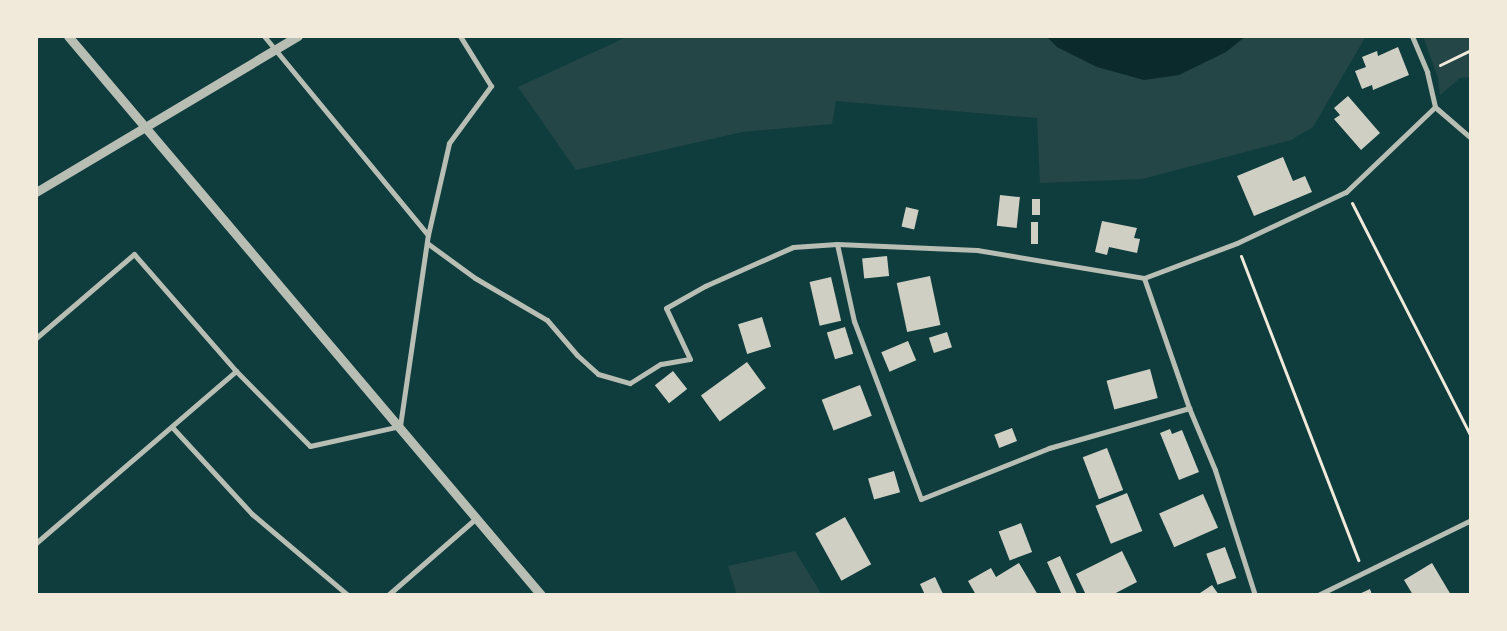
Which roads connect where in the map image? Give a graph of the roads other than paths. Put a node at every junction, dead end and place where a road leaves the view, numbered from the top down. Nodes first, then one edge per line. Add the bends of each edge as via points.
1 (68, 36) edge
2 (264, 36) edge
3 (298, 36) edge
4 (460, 36) edge
5 (1412, 36) edge
6 (275, 50) junction
7 (1435, 107) junction
8 (148, 128) junction
9 (1471, 138) edge
10 (36, 192) edge
11 (428, 235) junction
12 (427, 243) junction
13 (837, 244) junction
14 (1144, 278) junction
15 (36, 338) edge
16 (236, 371) junction
17 (1189, 408) junction
18 (400, 426) junction
19 (172, 427) junction
20 (475, 519) junction
21 (1471, 520) edge
22 (36, 543) edge
23 (348, 595) edge
24 (388, 595) edge
25 (541, 595) edge
26 (1255, 595) edge
27 (1318, 595) edge

1 - 8 street
2 - 6 street
3 - 6 street
4 - 11 street via 491,86 449,143
5 - 7 street via 1427,72
6 - 8 street
6 - 11 street
7 - 9 street
7 - 14 street via 1346,192 1237,243
8 - 10 street
8 - 18 street
11 - 12 street
12 - 13 street via 475,278 547,320 598,374 630,383 661,364 690,359 666,308 705,286 793,247
12 - 18 street
13 - 14 street via 977,250
13 - 17 street via 854,321 921,499 1049,448
14 - 17 street
15 - 16 street via 134,254
16 - 18 street via 310,446
16 - 19 street
17 - 26 street via 1215,470
18 - 20 street
19 - 22 street
19 - 23 street via 252,514
20 - 24 street
20 - 25 street
21 - 27 street

